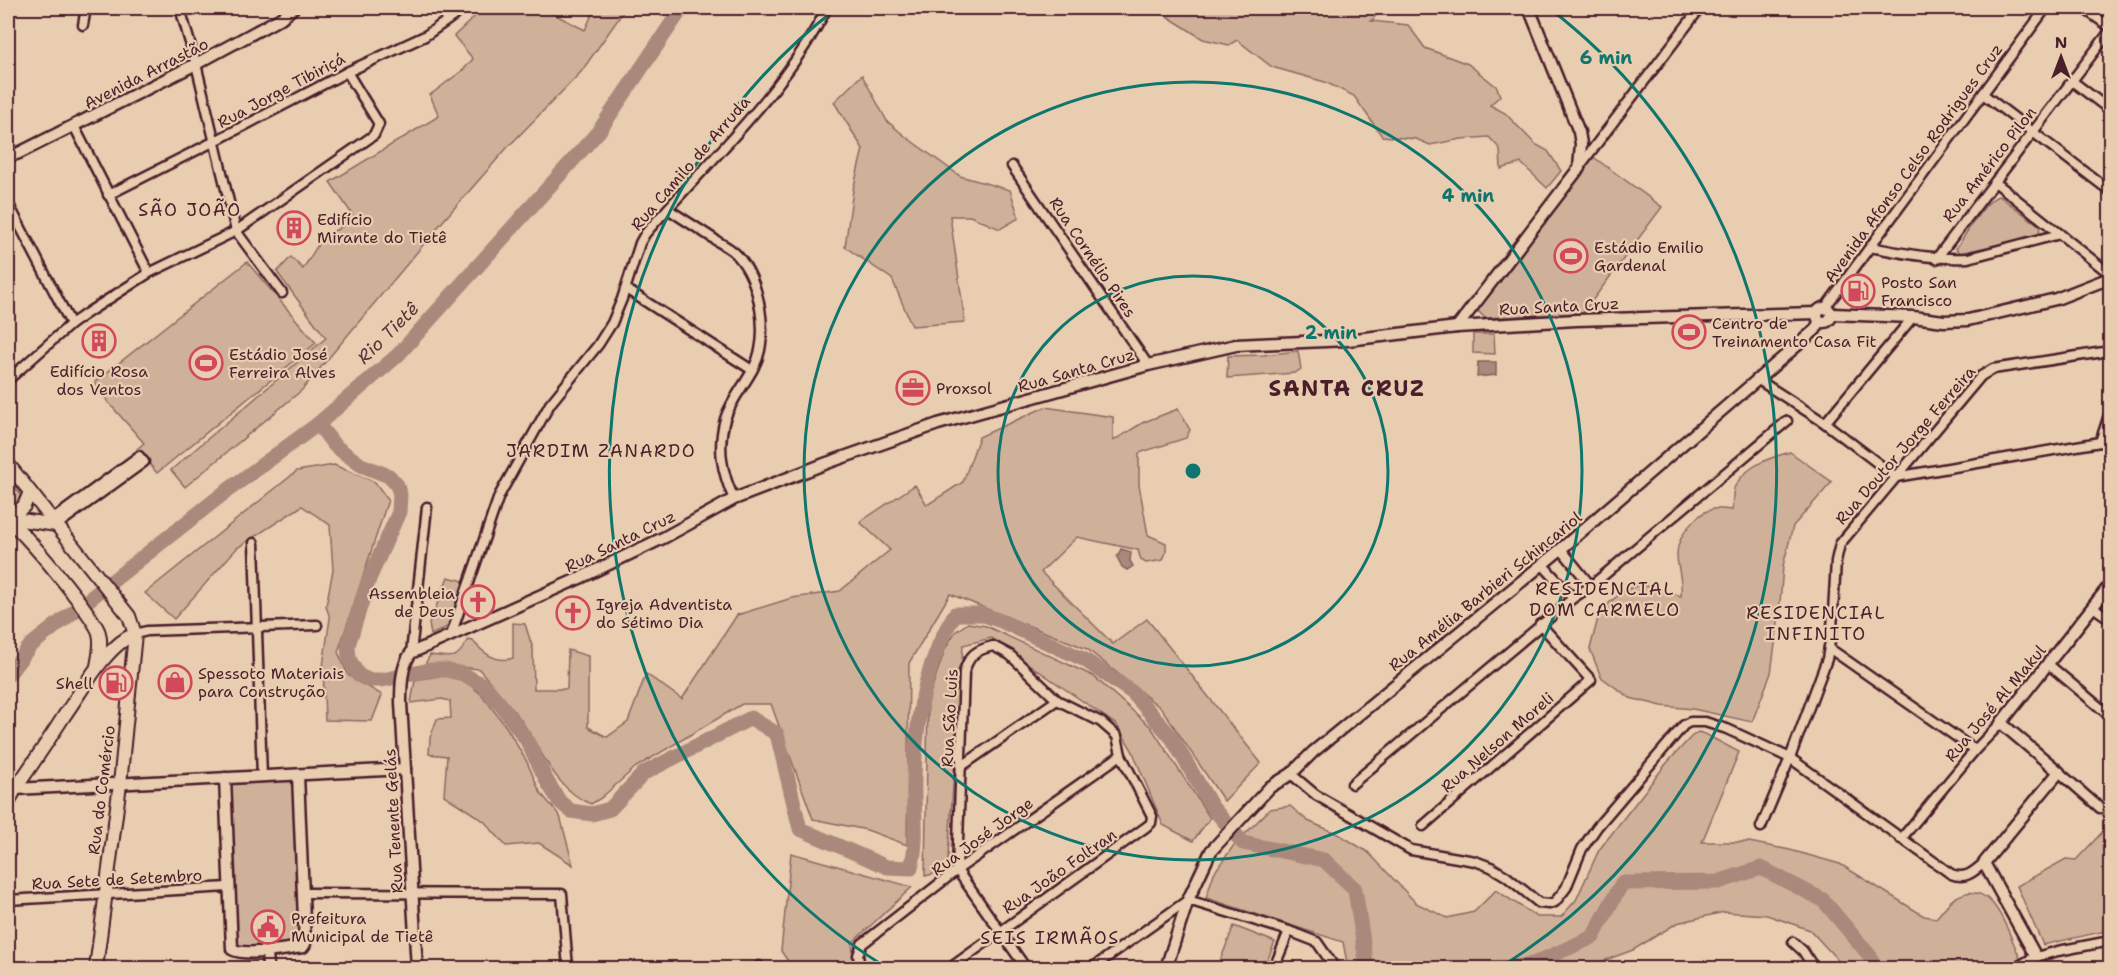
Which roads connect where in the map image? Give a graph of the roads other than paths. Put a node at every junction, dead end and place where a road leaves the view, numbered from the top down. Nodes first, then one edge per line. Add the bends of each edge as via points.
1 (86, 8) edge
2 (180, 8) edge
3 (293, 8) edge
4 (465, 8) edge
5 (827, 8) edge
6 (1529, 8) edge
7 (1700, 8) edge
8 (2046, 8) edge
9 (2083, 8) edge
10 (82, 25) dead end
11 (2110, 29) edge
12 (196, 64) junction
13 (347, 72) junction
14 (2072, 81) junction
15 (1983, 94) junction
16 (2110, 110) edge
17 (74, 126) junction
18 (2033, 132) junction
19 (215, 141) junction
20 (8, 157) edge
21 (1012, 166) dead end
22 (1579, 168) junction
23 (1995, 182) junction
24 (2110, 191) edge
25 (108, 195) junction
26 (8, 203) edge
27 (668, 209) junction
28 (236, 231) junction
29 (2060, 234) junction
30 (1870, 247) junction
31 (1936, 258) junction
32 (149, 273) junction
33 (2110, 276) edge
34 (626, 289) junction
35 (282, 293) dead end
36 (1824, 314) junction
37 (1913, 318) junction
38 (71, 324) junction
39 (1456, 327) junction
40 (2110, 351) edge
41 (1148, 365) junction
42 (752, 370) junction
43 (8, 380) edge
44 (1757, 380) junction
45 (2110, 412) edge
46 (1787, 421) dead end
47 (1825, 423) junction
48 (2100, 442) junction
49 (2110, 443) edge
50 (8, 464) edge
51 (1896, 477) junction
52 (30, 492) junction
53 (734, 499) junction
54 (427, 507) dead end
55 (8, 520) edge
56 (55, 522) junction
57 (254, 543) dead end
58 (1561, 549) junction
59 (1542, 564) junction
60 (2110, 585) edge
61 (1591, 586) junction
62 (1573, 598) junction
63 (2093, 606) junction
64 (2110, 619) edge
65 (1540, 624) junction
66 (318, 625) dead end
67 (257, 627) junction
68 (135, 634) junction
69 (451, 635) junction
70 (119, 643) junction
71 (1829, 648) junction
72 (134, 652) junction
73 (411, 653) junction
74 (2048, 664) junction
75 (96, 670) junction
76 (1056, 700) junction
77 (2110, 716) edge
78 (2001, 723) junction
79 (1976, 750) junction
80 (1121, 755) junction
81 (1790, 758) junction
82 (962, 766) junction
83 (405, 769) junction
84 (2059, 772) junction
85 (1291, 774) junction
86 (298, 775) junction
87 (262, 777) junction
88 (225, 778) junction
89 (120, 784) junction
90 (1352, 784) dead end
91 (15, 789) junction
92 (8, 804) edge
93 (2100, 808) dead end
94 (1152, 816) joint
95 (1423, 826) dead end
96 (1761, 827) dead end
97 (1901, 839) junction
98 (1984, 862) junction
99 (957, 870) junction
100 (228, 887) junction
101 (304, 893) junction
102 (412, 893) junction
103 (105, 894) junction
104 (8, 900) edge
105 (1188, 900) junction
106 (1289, 931) junction
107 (999, 932) junction
108 (2110, 941) edge
109 (1793, 942) dead end
110 (267, 951) junction
111 (2036, 957) junction
112 (96, 969) edge
113 (268, 969) edge
114 (417, 969) edge
115 (568, 969) edge
116 (860, 969) edge
117 (950, 969) edge
118 (1026, 969) edge
119 (1092, 969) edge
120 (1166, 969) edge
121 (1274, 969) edge
122 (1335, 969) edge
123 (1814, 969) edge
124 (2018, 969) edge

1 - 10 street
2 - 12 street
3 - 12 street, Avenida Arrastão
4 - 13 street, Rua Jorge Tibiriçá via 425,36
5 - 27 street, Rua Camilo de Arruda via 769,95
6 - 22 street via 1579,132
7 - 22 street
8 - 15 street, Avenida Afonso Celso Rodrigues Cruz
9 - 11 street
11 - 14 street, Rua Américo Pilon
12 - 17 street, Avenida Arrastão
12 - 19 street
13 - 19 street, Rua Jorge Tibiriçá
13 - 28 street via 379,124 374,135
14 - 16 street
14 - 18 street, Rua Américo Pilon
15 - 18 street
15 - 30 street, Avenida Afonso Celso Rodrigues Cruz
17 - 20 street, Avenida Arrastão
17 - 25 street
18 - 23 street, Rua Américo Pilon
18 - 24 street
19 - 25 street, Rua Jorge Tibiriçá
19 - 28 street
21 - 41 street, Rua Cornélio Pires
22 - 39 street
23 - 29 street
23 - 31 street, Rua Américo Pilon
25 - 32 street
26 - 38 street
27 - 34 street, Rua Camilo de Arruda via 640,243
27 - 42 street via 735,253 750,274 762,328 760,350
28 - 32 street
28 - 35 street
29 - 31 street via 1968,258
29 - 33 street
30 - 31 street
30 - 36 street, Avenida Afonso Celso Rodrigues Cruz
32 - 38 street
33 - 37 street, Rua Santa Cruz via 2056,299 1968,320
34 - 42 street
34 - 69 street, Rua Camilo de Arruda via 612,323 550,404 498,496
36 - 37 street, Rua Santa Cruz
36 - 39 street, Rua Santa Cruz via 1587,319
36 - 44 street, Rua Amélia Barbieri Schincariol via 1815,330
37 - 47 street
38 - 43 street
39 - 41 street, Rua Santa Cruz via 1348,340 1236,345
40 - 51 street, Rua Doutor Jorge Ferreira via 1992,369 1981,376
41 - 53 street, Rua Santa Cruz via 897,437
42 - 53 street via 731,404 722,437 721,459
44 - 47 street
44 - 58 street, Rua Amélia Barbieri Schincariol
45 - 48 street
46 - 61 street
47 - 51 street
48 - 49 street
48 - 51 street
50 - 52 main road, Rua do Comércio
51 - 71 street, Rua Doutor Jorge Ferreira via 1840,544
52 - 55 main road via 24,506
52 - 56 main road, Rua do Comércio
53 - 69 street, Rua Santa Cruz via 580,578
54 - 73 street
55 - 56 main road
55 - 75 main road via 29,539 93,621 100,640
56 - 56 street via 144,462 140,456
56 - 68 main road, Rua do Comércio via 129,616
57 - 67 street
58 - 59 street, Rua Amélia Barbieri Schincariol
58 - 61 street
59 - 62 street
59 - 85 street, Rua Amélia Barbieri Schincariol
60 - 63 street, Rua José Al Makul
61 - 62 street
62 - 65 street
63 - 64 street
63 - 74 street, Rua José Al Makul
65 - 90 street
65 - 95 street, Rua Nelson Moreli via 1591,680
66 - 67 street
67 - 68 street
67 - 87 street
68 - 70 main road
68 - 72 main road, Rua do Comércio
69 - 73 street, Rua Santa Cruz
70 - 72 main road via 129,645
70 - 75 main road
71 - 79 street
71 - 81 street, Rua Doutor Jorge Ferreira
72 - 89 main road, Rua do Comércio
73 - 83 street, Rua Tenente Gelás via 401,686
74 - 77 street
74 - 78 street, Rua José Al Makul
75 - 91 main road
76 - 80 street, Rua São Luis via 1101,722 1117,736
76 - 82 street
76 - 82 street, Rua São Luis via 1010,655 993,646 974,652 964,672
78 - 79 street, Rua José Al Makul
78 - 84 street
79 - 97 street, Rua José Al Makul
80 - 94 street, Rua São Luis
80 - 99 street, Rua José Jorge
81 - 85 street via 1705,722 1684,725 1597,827 1582,849 1566,888 1549,904 1539,903 1491,867 1411,850 1316,795
81 - 96 street, Rua Doutor Jorge Ferreira
81 - 97 street
82 - 99 street, Rua São Luis
83 - 86 street
83 - 102 street, Rua Tenente Gelás
84 - 93 street
84 - 98 street
85 - 105 street, Rua Amélia Barbieri Schincariol via 1270,787 1219,840
86 - 87 street
86 - 101 street
87 - 88 street
88 - 89 street
88 - 100 street
89 - 91 street
89 - 103 main road, Rua do Comércio
91 - 92 main road
94 - 107 street, Rua João Foltran via 1146,827
97 - 98 street via 1959,877 1966,877
98 - 111 street
99 - 107 street
99 - 116 street, Rua José Jorge via 862,944 858,955
100 - 103 street, Rua Sete de Setembro
100 - 110 street via 232,949
101 - 102 street
101 - 110 street via 305,944
102 - 114 street, Rua Tenente Gelás
102 - 115 street via 562,894
103 - 104 street, Rua Sete de Setembro
103 - 112 main road, Rua do Comércio
105 - 106 street
105 - 119 street
105 - 120 street, Rua Amélia Barbieri Schincariol
106 - 121 street
106 - 122 street via 1317,942
107 - 117 street, Rua João Foltran
107 - 118 street
108 - 111 street
109 - 123 street
110 - 113 street
111 - 124 street

